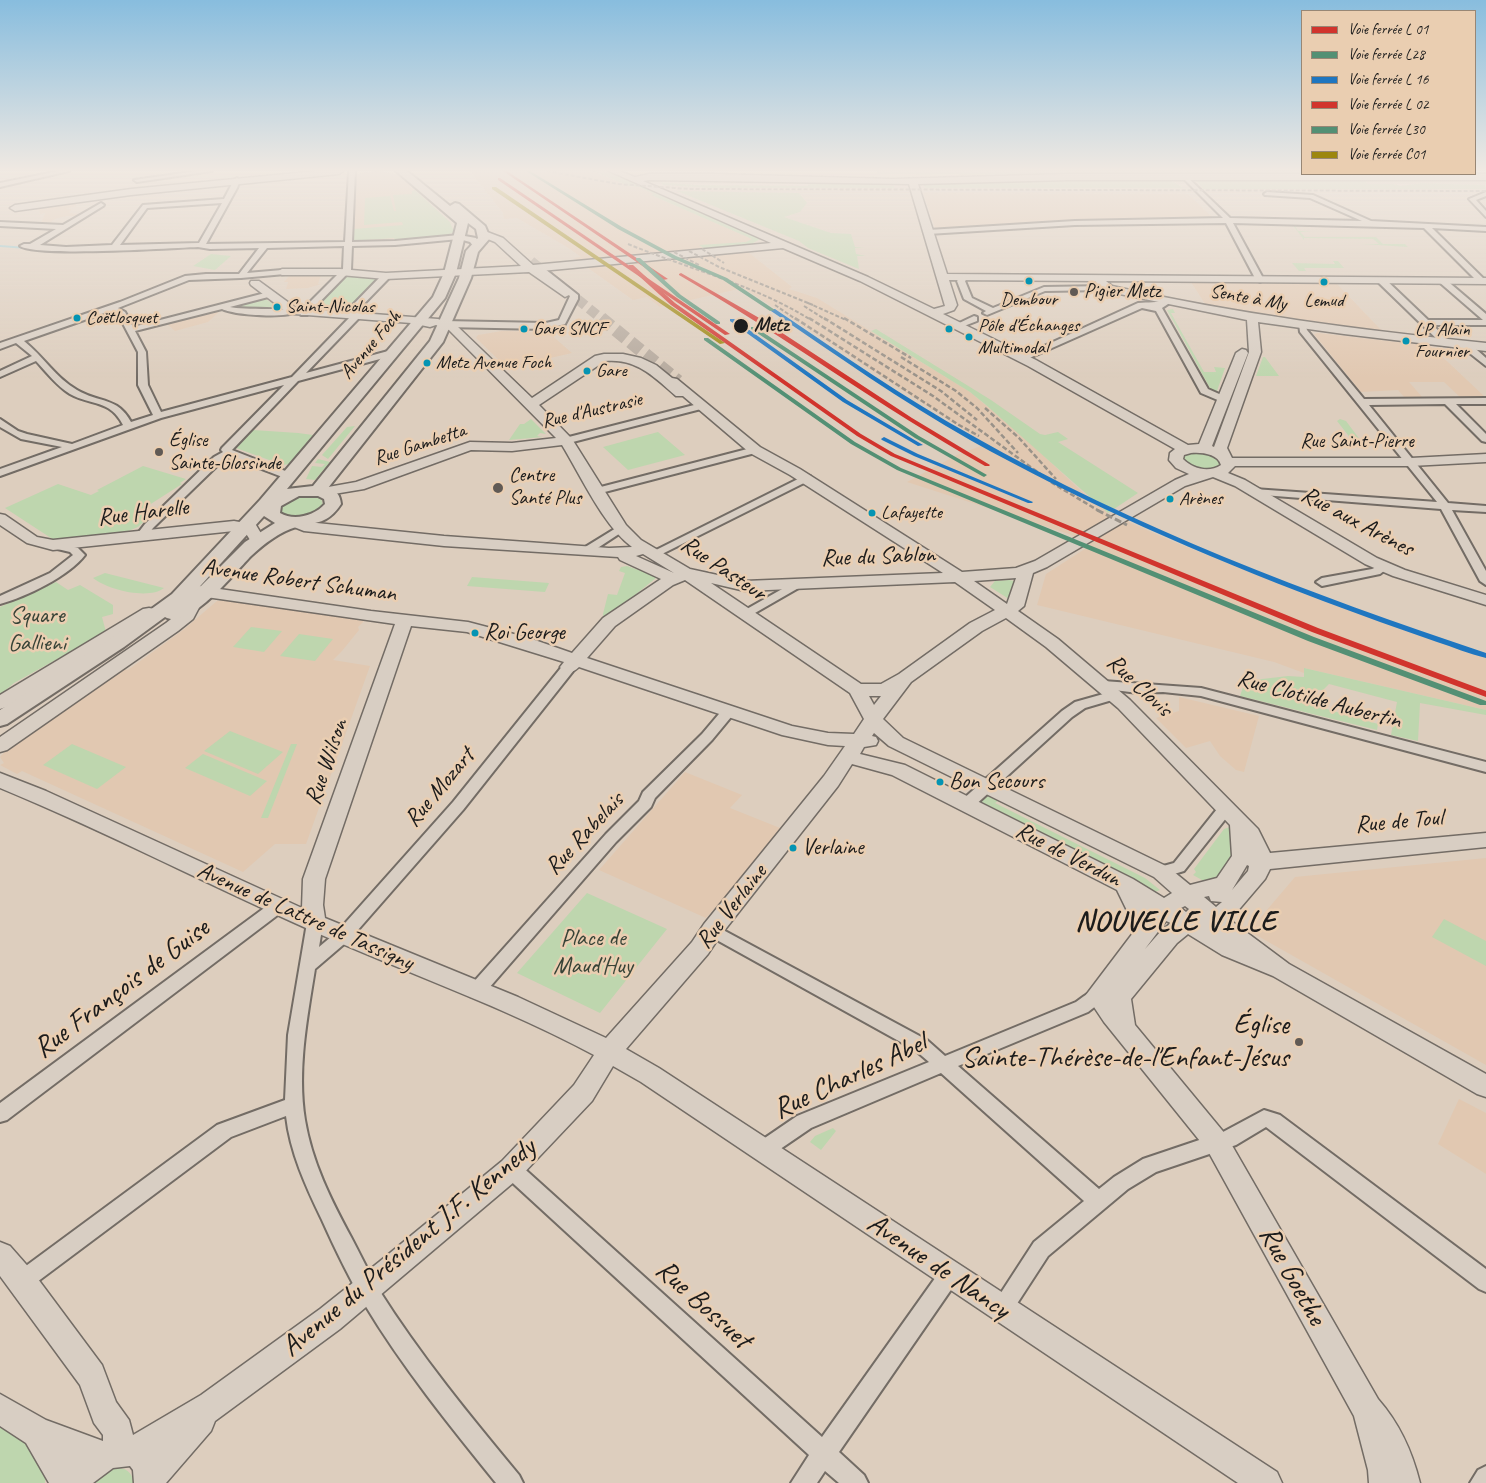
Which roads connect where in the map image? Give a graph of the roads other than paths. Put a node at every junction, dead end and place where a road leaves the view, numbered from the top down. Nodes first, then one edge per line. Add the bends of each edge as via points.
1 (41, 240) edge
2 (120, 240) edge
3 (205, 240) edge
4 (348, 240) edge
5 (409, 240) edge
6 (458, 240) edge
7 (478, 240) edge
8 (493, 240) edge
9 (500, 240) edge
10 (776, 240) edge
11 (930, 240) edge
12 (1240, 240) edge
13 (1441, 240) edge
14 (348, 244) junction
15 (785, 244) junction
16 (202, 245) junction
17 (265, 245) junction
18 (115, 247) junction
19 (532, 265) junction
20 (282, 272) joint
21 (466, 272) junction
22 (345, 273) junction
23 (450, 273) junction
24 (241, 276) junction
25 (386, 276) junction
26 (942, 278) junction
27 (963, 278) junction
28 (978, 278) joint
29 (1260, 280) junction
30 (1382, 280) junction
31 (1442, 281) junction
32 (1484, 281) edge
33 (255, 283) joint
34 (1102, 284) junction
35 (270, 294) junction
36 (568, 299) joint
37 (1151, 302) junction
38 (225, 307) junction
39 (111, 308) junction
40 (299, 312) junction
41 (934, 313) junction
42 (352, 316) junction
43 (1238, 316) junction
44 (1253, 318) junction
45 (1486, 318) edge
46 (974, 319) dead end
47 (419, 322) junction
48 (1486, 322) edge
49 (1425, 323) junction
50 (444, 324) junction
51 (959, 325) junction
52 (1302, 326) junction
53 (131, 330) junction
54 (15, 341) junction
55 (1445, 342) junction
56 (1468, 345) junction
57 (0, 346) edge
58 (1486, 346) edge
59 (432, 348) junction
60 (37, 357) junction
61 (388, 357) junction
62 (1022, 358) junction
63 (1245, 361) junction
64 (1486, 363) edge
65 (310, 370) junction
66 (0, 374) edge
67 (294, 380) junction
68 (674, 380) junction
69 (1223, 399) junction
70 (1486, 401) edge
71 (1237, 402) junction
72 (1361, 402) junction
73 (1448, 402) junction
74 (698, 407) junction
75 (533, 408) junction
76 (158, 416) junction
77 (0, 422) edge
78 (129, 427) junction
79 (739, 437) junction
80 (1486, 439) edge
81 (565, 441) junction
82 (493, 447) joint
83 (70, 448) junction
84 (1202, 448) junction
85 (1186, 449) junction
86 (760, 450) junction
87 (229, 452) junction
88 (1486, 458) edge
89 (1411, 462) junction
90 (1219, 466) junction
91 (1184, 467) junction
92 (0, 473) edge
93 (800, 475) junction
94 (285, 481) junction
95 (1180, 483) junction
96 (359, 486) junction
97 (320, 491) junction
98 (597, 491) junction
99 (1254, 492) junction
100 (269, 504) junction
101 (1445, 506) junction
102 (1486, 509) edge
103 (319, 516) junction
104 (0, 518) edge
105 (294, 522) junction
106 (621, 528) junction
107 (337, 529) junction
108 (251, 533) junction
109 (141, 537) junction
110 (49, 545) junction
111 (586, 551) junction
112 (649, 551) junction
113 (609, 553) junction
114 (626, 557) junction
115 (1383, 567) junction
116 (1026, 571) junction
117 (679, 576) junction
118 (960, 577) junction
119 (1486, 581) edge
120 (1322, 582) dead end
121 (798, 584) junction
122 (196, 594) junction
123 (0, 600) edge
124 (1486, 600) edge
125 (1008, 610) junction
126 (744, 614) junction
127 (405, 620) junction
128 (572, 663) junction
129 (905, 678) junction
130 (857, 690) junction
131 (884, 690) junction
132 (1111, 692) junction
133 (0, 703) edge
134 (729, 711) junction
135 (871, 713) junction
136 (0, 719) edge
137 (0, 727) edge
138 (896, 742) junction
139 (0, 746) edge
140 (851, 746) junction
141 (1486, 767) edge
142 (0, 780) edge
143 (986, 785) junction
144 (967, 804) junction
145 (1226, 808) junction
146 (1240, 823) joint
147 (1486, 840) edge
148 (1251, 853) junction
149 (1161, 872) junction
150 (1224, 884) junction
151 (1125, 885) junction
152 (1188, 894) junction
153 (277, 908) junction
154 (1164, 908) junction
155 (1202, 916) junction
156 (315, 923) junction
157 (1147, 929) junction
158 (712, 930) junction
159 (344, 935) junction
160 (308, 966) junction
161 (476, 991) junction
162 (1120, 994) junction
163 (1098, 995) junction
164 (1125, 1030) junction
165 (609, 1052) junction
166 (942, 1064) junction
167 (1486, 1086) edge
168 (294, 1105) junction
169 (0, 1114) edge
170 (1217, 1143) junction
171 (763, 1150) junction
172 (511, 1169) junction
173 (1099, 1202) junction
174 (0, 1255) edge
175 (950, 1274) junction
176 (22, 1281) junction
177 (1486, 1282) edge
178 (367, 1289) junction
179 (1002, 1309) junction
180 (0, 1409) edge
181 (1367, 1410) junction
182 (37, 1432) junction
183 (824, 1455) junction
184 (130, 1463) edge
185 (1486, 1478) edge
186 (67, 1483) edge
187 (73, 1483) edge
188 (511, 1483) edge
189 (803, 1483) edge
190 (856, 1483) edge
191 (1266, 1483) edge
192 (1385, 1483) edge
193 (1404, 1483) edge
194 (1482, 1483) edge

1 - 18 street via 28,247
2 - 18 street
3 - 16 street
4 - 14 street
5 - 14 street
6 - 23 main road, Avenue Foch
7 - 21 main road, Avenue Foch
8 - 19 street
9 - 19 street via 508,242
10 - 15 street
11 - 26 street
12 - 29 street
13 - 32 street
14 - 17 street
14 - 22 street
15 - 19 street
15 - 41 street
16 - 17 street
16 - 18 street
17 - 24 street
19 - 21 street
19 - 36 street
20 - 22 street
20 - 24 street
21 - 23 street
21 - 50 main road, Avenue Foch
22 - 25 street
22 - 40 street
23 - 25 street
23 - 47 main road, Avenue Foch via 438,298
24 - 33 street
24 - 39 street via 192,278
25 - 42 street
26 - 27 street
26 - 41 street via 951,306
27 - 28 street
27 - 34 street via 968,299 990,312 1047,289
28 - 34 street
29 - 30 street
29 - 34 street
30 - 31 street
30 - 49 street
31 - 32 street
31 - 45 street
33 - 35 street
34 - 37 street, Sente à My
35 - 38 street
35 - 40 street via 289,310
36 - 50 street via 562,322 554,325
37 - 43 street, Sente à My
37 - 62 street
37 - 69 street via 1159,309 1204,391
38 - 40 street via 232,310
38 - 53 street
39 - 53 street via 121,312
39 - 54 street
40 - 42 street
41 - 51 street
42 - 47 street
42 - 65 street
43 - 44 street, Sente à My
43 - 63 street
44 - 52 street, Sente à My
44 - 63 street via 1256,344
46 - 51 street
47 - 50 street
47 - 61 main road, Avenue Foch
48 - 49 street
49 - 55 street
50 - 59 main road, Avenue Foch
50 - 75 street via 463,337
51 - 62 street
52 - 55 street, Sente à My
52 - 72 street
53 - 76 street via 142,352 144,385
54 - 57 street
54 - 60 street
55 - 56 street, Sente à My
56 - 58 street, Sente à My
56 - 64 street
59 - 61 main road
59 - 97 main road, Avenue Foch
60 - 66 street
60 - 78 street via 60,382 76,393 121,412
61 - 65 street
61 - 94 main road, Avenue Foch
62 - 85 street
63 - 69 street
63 - 71 street
65 - 67 street
67 - 76 street
67 - 87 street via 226,450
68 - 74 street
68 - 75 street via 646,364 615,356 600,359
68 - 79 street
68 - 86 street via 723,416
69 - 71 street
69 - 84 street
70 - 73 street
71 - 90 street via 1220,448
72 - 73 street
72 - 89 street
73 - 80 street
74 - 79 street
74 - 81 street, Rue d'Austrasie
75 - 81 street
76 - 78 street
77 - 83 street via 21,435
78 - 83 street
79 - 86 street
81 - 82 street, Rue d'Austrasie
81 - 98 street, Rue Pasteur
82 - 96 street, Rue Gambetta via 463,448
83 - 92 street
84 - 85 street
84 - 90 street
85 - 91 street via 1176,456
86 - 93 street, Rue Clovis
86 - 98 street
87 - 94 street
87 - 109 street via 218,459
88 - 89 street, Rue Saint-Pierre
89 - 90 street, Rue Saint-Pierre
89 - 101 street
90 - 91 street
90 - 95 street, Rue du Sablon
90 - 99 street, Rue aux Arènes
91 - 95 street via 1186,473
93 - 112 street
93 - 118 street, Rue Clovis
94 - 100 main road, Avenue Foch
95 - 116 street, Rue du Sablon
96 - 97 street, Rue Gambetta
96 - 103 street, Rue Gambetta via 335,511
97 - 100 main road via 293,492
97 - 103 main road via 330,495 333,501 331,508
98 - 106 street, Rue Pasteur
99 - 101 street
99 - 115 street, Rue aux Arènes
100 - 105 main road via 274,517
100 - 108 main road, Avenue Foch
101 - 102 street
101 - 119 street
103 - 105 main road
103 - 107 street via 324,524
104 - 110 street via 32,540
105 - 107 street
105 - 108 main road
106 - 111 street
106 - 112 street, Rue Pasteur
107 - 111 street
108 - 109 street, Rue Harelle via 234,526
108 - 122 main road
109 - 110 street, Rue Harelle
110 - 123 street via 74,550 79,555 50,579
111 - 113 street
112 - 113 street
112 - 114 street
112 - 117 street, Rue Pasteur
113 - 114 street
114 - 117 street via 663,573
115 - 120 street via 1376,572
115 - 124 street, Rue aux Arènes
116 - 118 street, Rue du Sablon
116 - 125 street via 1018,603
117 - 121 street, Rue du Sablon via 711,578 736,586
117 - 126 street, Rue Pasteur
117 - 128 street via 609,622
118 - 121 street, Rue du Sablon
118 - 125 street, Rue Clovis
121 - 126 street, Rue du Sablon
122 - 127 street, Avenue Robert Schuman
122 - 133 street
122 - 136 main road via 179,598
122 - 137 main road via 168,617
122 - 139 street via 187,615 172,627
125 - 129 street via 967,632
125 - 132 street, Rue Clovis
126 - 130 street, Rue Pasteur
127 - 128 street, Avenue Robert Schuman via 468,627
127 - 156 street, Rue Wilson via 314,879 312,905
128 - 134 street, Avenue Robert Schuman
128 - 159 street, Rue Mozart via 458,806
129 - 131 street
129 - 135 street
130 - 131 street
130 - 135 street, Rue Pasteur
131 - 135 street
132 - 141 street, Rue Clotilde Aubertin via 1163,688 1201,692
132 - 143 street, Rue Clotilde Aubertin via 1066,714
132 - 145 street, Rue Clovis
134 - 140 street, Avenue Robert Schuman via 789,731
134 - 161 street, Rue Rabelais via 610,838
135 - 138 street, Rue de Verdun via 878,727
135 - 140 street, Rue Verlaine
138 - 140 street, Rue de Verdun
138 - 143 street, Rue de Verdun
140 - 144 street, Rue de Verdun
140 - 158 street, Rue Verlaine via 769,860
142 - 153 street, Avenue de Lattre de Tassigny
143 - 144 street, Rue Clotilde Aubertin
143 - 149 street, Rue de Verdun
144 - 151 street, Rue de Verdun
145 - 146 street, Rue Clovis
145 - 149 street via 1179,867
146 - 148 street via 1251,834
147 - 148 street, Rue de Toul via 1304,859
148 - 150 street
148 - 155 street via 1258,874 1225,913
149 - 152 street, Rue de Verdun
150 - 152 street
150 - 155 street
151 - 154 street, Rue de Verdun
151 - 157 street
152 - 154 street
152 - 155 street, Rue de Verdun
153 - 156 street, Avenue de Lattre de Tassigny
153 - 169 street, Rue François de Guise
154 - 155 street, Rue de Verdun
154 - 157 street
155 - 162 street via 1169,937
155 - 167 street, Rue de Verdun via 1230,949 1280,970
156 - 159 street, Avenue de Lattre de Tassigny
156 - 160 street
157 - 163 street
158 - 165 street, Rue Verlaine
158 - 166 street via 921,1045
159 - 160 street, Rue Mozart
159 - 161 street, Avenue de Lattre de Tassigny
160 - 168 street via 297,1033
161 - 165 street, Avenue de Lattre de Tassigny via 578,1034
162 - 163 street
162 - 164 street via 1118,1001
163 - 164 street, Rue Goethe
163 - 166 street, Rue Charles Abel via 1082,1007
164 - 170 street, Rue Goethe
165 - 171 street, Avenue de Nancy
165 - 172 street, Avenue du Président J.F. Kennedy via 583,1093
166 - 171 street, Rue Charles Abel via 804,1122
166 - 173 street
168 - 176 street via 224,1131
168 - 178 street via 301,1140 318,1191
170 - 173 street via 1150,1165
170 - 177 street via 1264,1118 1273,1121
170 - 181 street, Rue Goethe
171 - 175 street, Avenue de Nancy
172 - 178 street, Avenue du Président J.F. Kennedy
172 - 183 street, Rue Bossuet
173 - 179 street via 1041,1249
174 - 176 street
175 - 179 street, Avenue de Nancy
175 - 183 street
176 - 184 street via 91,1376
178 - 184 street, Avenue du Président J.F. Kennedy via 212,1406
178 - 188 street via 434,1384
179 - 191 street, Avenue de Nancy
180 - 182 street
181 - 192 street, Rue Goethe
181 - 193 street, Rue Goethe via 1386,1430
182 - 184 street
182 - 186 street
183 - 189 street
183 - 190 street, Rue Bossuet
184 - 187 street, Avenue du Président J.F. Kennedy via 88,1464
185 - 194 street

